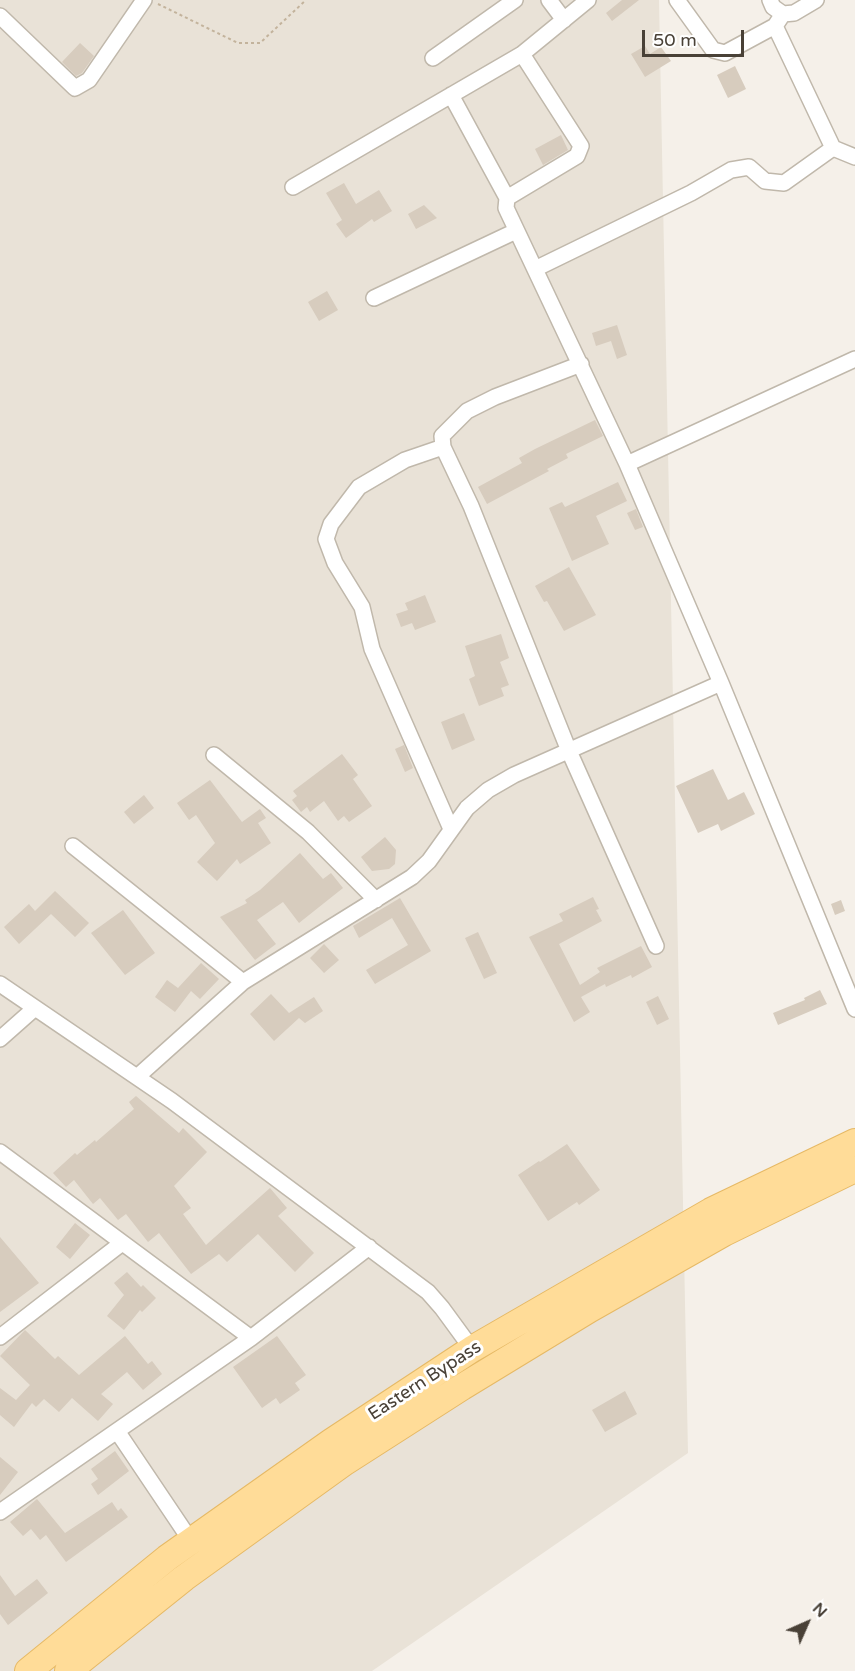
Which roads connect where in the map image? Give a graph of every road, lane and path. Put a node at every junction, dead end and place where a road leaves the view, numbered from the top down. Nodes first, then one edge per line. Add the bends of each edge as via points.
1 (144, 0) edge
2 (150, 0) edge
3 (306, 0) edge
4 (515, 0) edge
5 (549, 0) edge
6 (588, 0) edge
7 (677, 0) edge
8 (770, 0) edge
9 (816, 0) edge
10 (0, 16) edge
11 (564, 20) junction
12 (779, 20) junction
13 (522, 54) junction
14 (433, 58) dead end
15 (451, 94) junction
16 (834, 148) junction
17 (855, 157) edge
18 (293, 187) dead end
19 (507, 198) junction
20 (516, 231) junction
21 (535, 269) junction
22 (374, 298) dead end
23 (855, 359) edge
24 (581, 364) junction
25 (443, 447) junction
26 (627, 464) junction
27 (721, 683) junction
28 (569, 751) junction
29 (214, 755) dead end
30 (451, 830) junction
31 (73, 846) dead end
32 (376, 900) junction
33 (656, 946) dead end
34 (243, 982) junction
35 (0, 984) edge
36 (36, 1008) junction
37 (855, 1009) edge
38 (0, 1039) edge
39 (137, 1077) junction
40 (855, 1142) edge
41 (0, 1152) edge
42 (855, 1169) edge
43 (122, 1243) junction
44 (369, 1247) junction
45 (0, 1337) edge
46 (251, 1338) junction
47 (472, 1349) junction
48 (117, 1431) junction
49 (0, 1511) edge
50 (191, 1542) junction
51 (28, 1671) edge
52 (68, 1671) edge

1 - 10 street via 89,80 75,88
2 - 3 path via 238,43 260,43
4 - 14 street
5 - 11 street
6 - 11 street
7 - 12 street via 713,50 725,53
8 - 12 street
9 - 12 street
11 - 13 street
12 - 16 street
13 - 15 street
13 - 19 street via 581,146 577,156
15 - 18 street
15 - 19 street
16 - 17 street
16 - 21 street via 784,183 765,181 749,168 731,170
19 - 20 street via 506,208
20 - 21 street
20 - 22 street
21 - 24 street
23 - 26 street
24 - 25 street via 467,411 442,436
24 - 26 street
25 - 28 street via 471,506
25 - 30 street via 405,460 359,488 331,524 326,539 362,606 372,649
26 - 27 street
27 - 28 street
27 - 37 street
28 - 30 street via 488,790 467,808
28 - 33 street
29 - 32 street via 308,832
30 - 32 street via 412,877
31 - 34 street
32 - 34 street
34 - 39 street
35 - 36 street
36 - 38 street
36 - 39 street
39 - 44 street
40 - 47 main road, Eastern Bypass via 711,1211
41 - 43 street
42 - 52 main road, Eastern Bypass via 724,1233 462,1387 345,1462 184,1578
43 - 45 street
43 - 46 street
44 - 46 street
44 - 47 street via 428,1292
46 - 48 street
47 - 50 main road, Eastern Bypass via 331,1442
48 - 49 street
48 - 50 street
50 - 51 main road, Eastern Bypass

